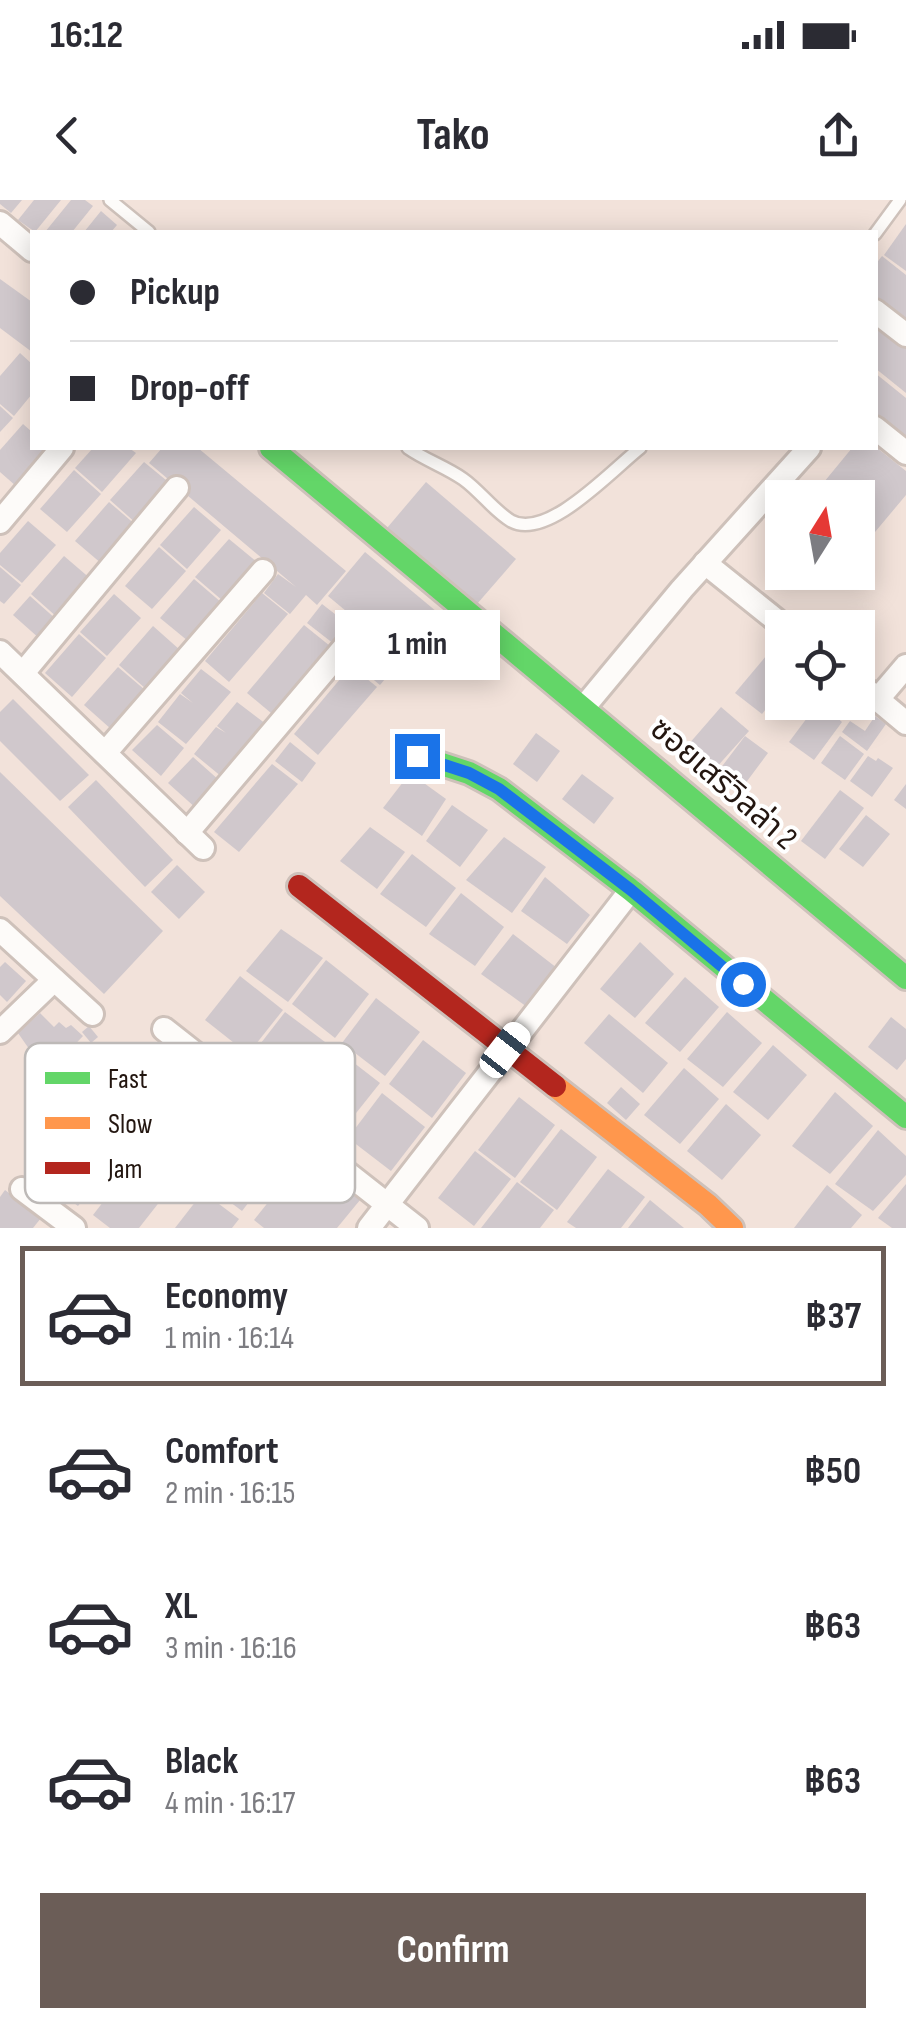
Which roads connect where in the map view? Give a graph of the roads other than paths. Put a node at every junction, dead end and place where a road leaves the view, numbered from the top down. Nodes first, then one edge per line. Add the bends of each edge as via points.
1 (110, 200) edge
2 (900, 200) edge
3 (0, 223) edge
4 (147, 230) edge
5 (878, 230) edge
6 (30, 248) edge
7 (878, 313) edge
8 (906, 335) edge
9 (878, 430) edge
10 (60, 450) edge
11 (272, 450) edge
12 (412, 450) edge
13 (638, 450) edge
14 (807, 450) edge
15 (906, 452) edge
16 (177, 488) dead end
17 (0, 522) edge
18 (705, 564) junction
19 (262, 571) dead end
20 (765, 611) edge
21 (353, 637) dead end
22 (0, 652) edge
23 (906, 666) edge
24 (23, 673) junction
25 (875, 697) edge
26 (878, 700) junction
27 (584, 708) junction
28 (906, 723) edge
29 (104, 752) junction
30 (417, 756) dead end
31 (299, 886) dead end
32 (631, 890) junction
33 (0, 930) edge
34 (906, 978) edge
35 (54, 980) junction
36 (92, 1014) dead end
37 (164, 1029) dead end
38 (0, 1032) edge
39 (182, 1043) edge
40 (505, 1050) junction
41 (906, 1117) edge
42 (355, 1180) edge
43 (22, 1189) dead end
44 (25, 1191) edge
45 (41, 1203) edge
46 (387, 1205) junction
47 (74, 1228) edge
48 (369, 1228) edge
49 (416, 1228) edge
50 (732, 1228) edge

1 - 4 lane
2 - 5 lane
3 - 6 street
7 - 8 street
9 - 15 street
10 - 17 street
11 - 27 street, ซอยเสรีวิลล่า 2
12 - 13 lane via 465,480 508,520 527,528 564,511
14 - 18 street
16 - 24 street
18 - 20 street
18 - 27 street
19 - 29 street
21 - 29 street via 277,723 195,840
22 - 24 street
23 - 26 street
24 - 29 street
25 - 26 street
26 - 28 street
27 - 34 street, ซอยเสรีวิลล่า 2
30 - 32 street via 487,780
31 - 40 street
32 - 40 street
32 - 41 street
33 - 35 street
35 - 36 street
35 - 38 street
37 - 39 street
40 - 46 street
40 - 50 street
42 - 46 street
43 - 44 street
45 - 47 street
46 - 48 street
46 - 49 street

